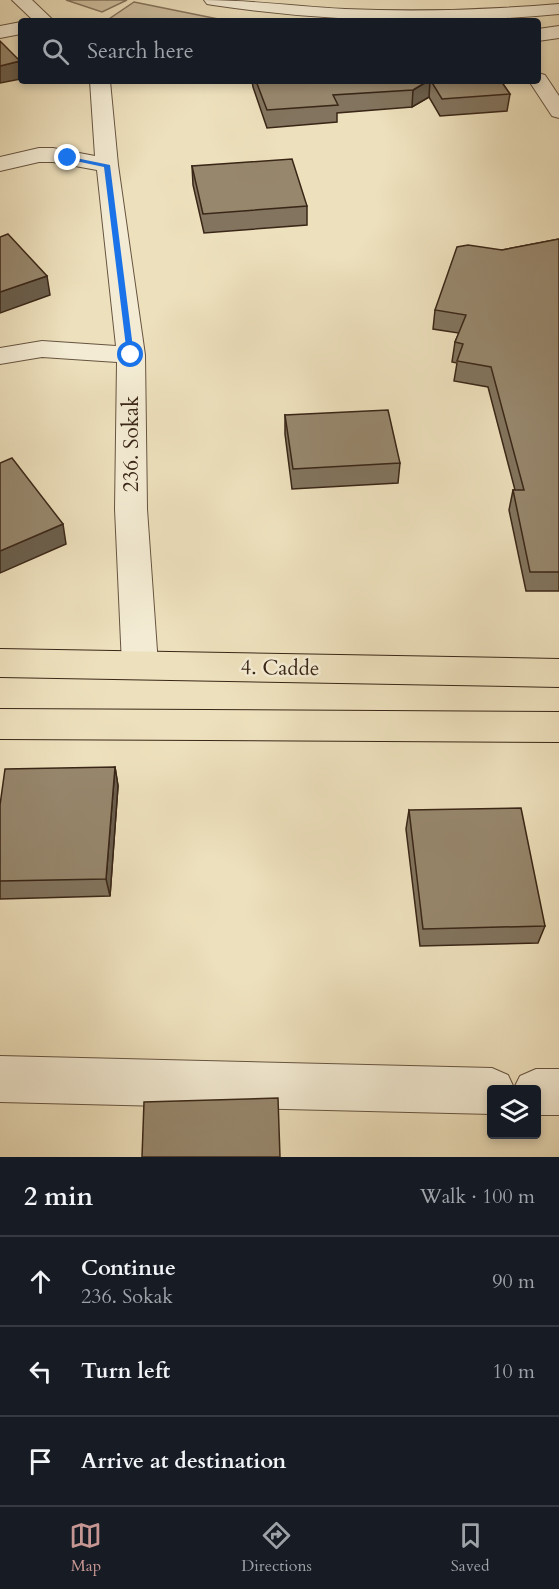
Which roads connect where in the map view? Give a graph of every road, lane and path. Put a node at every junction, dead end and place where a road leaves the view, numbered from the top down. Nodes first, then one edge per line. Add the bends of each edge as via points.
1 (21, 0) edge
2 (213, 0) edge
3 (350, 7) edge
4 (559, 9) edge
5 (42, 18) edge
6 (18, 29) edge
7 (0, 32) edge
8 (559, 32) edge
9 (541, 35) edge
10 (100, 84) edge
11 (541, 84) edge
12 (559, 112) edge
13 (0, 164) edge
14 (107, 165) junction
15 (131, 355) junction
16 (0, 356) edge
17 (0, 663) edge
18 (140, 665) junction
19 (559, 673) edge
20 (0, 724) edge
21 (559, 728) edge
22 (0, 1079) edge
23 (487, 1091) edge
24 (541, 1092) edge
25 (559, 1092) edge

1 - 5 street
2 - 3 street via 263,8
3 - 4 street via 429,16
6 - 7 street
8 - 9 street
10 - 14 street, 236. Sokak
11 - 12 street
13 - 14 street via 53,155
14 - 15 street, 236. Sokak
15 - 16 street via 42,349
15 - 18 street, 236. Sokak via 131,509
17 - 18 main road, 4. Cadde
18 - 19 main road, 4. Cadde
20 - 21 main road
22 - 23 street
24 - 25 street

